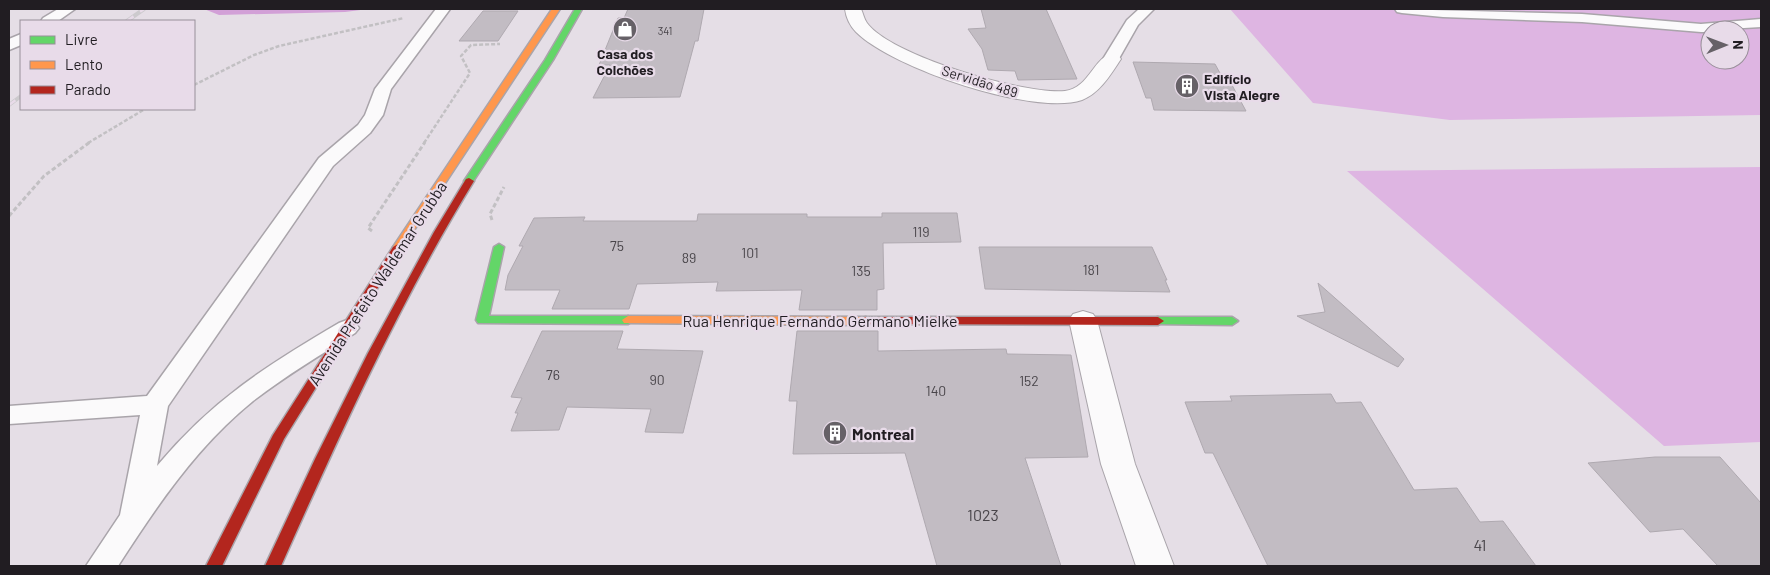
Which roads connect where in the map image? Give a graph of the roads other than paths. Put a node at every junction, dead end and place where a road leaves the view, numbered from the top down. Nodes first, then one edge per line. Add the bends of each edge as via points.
1 (68, 9) edge
2 (443, 9) edge
3 (556, 9) edge
4 (578, 9) edge
5 (853, 9) edge
6 (1147, 9) edge
7 (1402, 9) edge
8 (50, 20) edge
9 (1761, 22) edge
10 (20, 39) edge
11 (9, 46) edge
12 (1111, 59) joint
13 (499, 247) dead end
14 (1083, 320) junction
15 (1232, 321) dead end
16 (347, 328) junction
17 (155, 405) junction
18 (9, 414) edge
19 (133, 518) junction
20 (102, 566) edge
21 (214, 566) edge
22 (273, 566) edge
23 (1155, 566) edge

1 - 8 lane
2 - 17 lane via 383,89 374,115 364,129 326,162
3 - 16 main road, Avenida Prefeito Waldemar Grubba
4 - 22 main road, Avenida Prefeito Waldemar Grubba via 549,60 454,205 395,312 325,450
5 - 12 street, Servidão 489 via 862,29 887,48 1019,95 1067,98 1086,90
6 - 12 lane via 1132,23
7 - 9 lane via 1701,28
10 - 11 lane
13 - 14 main road, Rua Henrique Fernando Germano Mielke via 482,320
14 - 15 main road, Rua Henrique Fernando Germano Mielke
14 - 23 street via 1118,464
16 - 19 lane via 230,406 188,447
16 - 21 main road, Avenida Prefeito Waldemar Grubba via 278,438
17 - 18 lane
17 - 19 lane
19 - 20 lane

